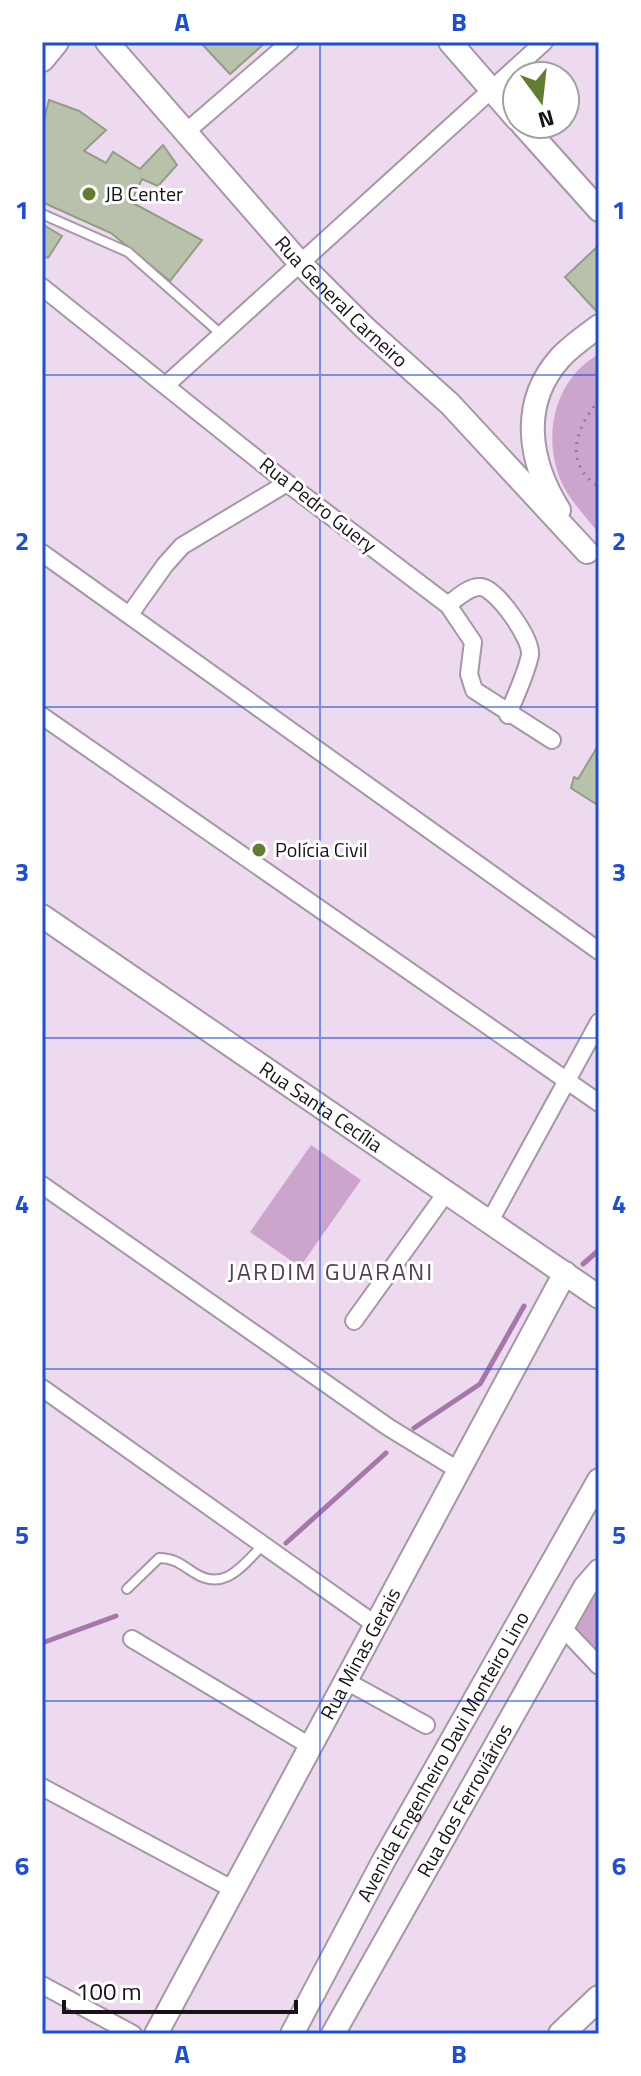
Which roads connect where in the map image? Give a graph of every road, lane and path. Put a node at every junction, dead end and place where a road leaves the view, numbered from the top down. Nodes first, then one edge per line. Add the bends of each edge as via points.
1 (56, 42) edge
2 (107, 42) edge
3 (290, 42) edge
4 (450, 42) edge
5 (544, 42) edge
6 (42, 59) edge
7 (491, 90) junction
8 (501, 101) edge
9 (187, 131) junction
10 (536, 140) edge
11 (599, 210) edge
12 (42, 214) edge
13 (299, 262) junction
14 (42, 287) edge
15 (599, 326) edge
16 (221, 334) junction
17 (166, 385) junction
18 (599, 400) edge
19 (287, 483) junction
20 (599, 487) edge
21 (42, 553) edge
22 (593, 560) edge
23 (448, 605) junction
24 (130, 614) junction
25 (508, 715) junction
26 (42, 716) edge
27 (552, 740) dead end
28 (42, 916) edge
29 (599, 951) edge
30 (599, 1022) edge
31 (566, 1082) junction
32 (599, 1103) edge
33 (42, 1185) edge
34 (446, 1193) junction
35 (490, 1221) junction
36 (565, 1273) junction
37 (599, 1297) edge
38 (354, 1321) dead end
39 (42, 1388) edge
40 (458, 1470) junction
41 (599, 1480) edge
42 (263, 1545) junction
43 (599, 1571) edge
44 (127, 1589) dead end
45 (376, 1625) junction
46 (563, 1628) junction
47 (132, 1639) dead end
48 (599, 1666) edge
49 (346, 1681) junction
50 (426, 1725) dead end
51 (310, 1746) junction
52 (42, 1787) edge
53 (234, 1890) junction
54 (42, 1985) edge
55 (599, 1998) edge
56 (133, 2034) edge
57 (156, 2034) edge
58 (292, 2034) edge
59 (333, 2034) edge
60 (561, 2034) edge

1 - 6 main road
2 - 9 street, Rua General Carneiro
3 - 9 street
4 - 7 street
5 - 7 street
7 - 8 street
7 - 13 street
9 - 13 street, Rua General Carneiro
10 - 11 street
12 - 16 lane via 128,252
13 - 16 street
13 - 22 street, Rua General Carneiro via 450,404
14 - 17 street, Rua Pedro Guery
15 - 22 street via 550,371 532,423 539,471
16 - 17 street
17 - 19 street, Rua Pedro Guery
18 - 20 path via 574,447 580,467
19 - 23 street, Rua Pedro Guery
19 - 24 street via 182,546
21 - 24 street
23 - 25 street, Rua Pedro Guery via 473,642 469,674 474,690
23 - 25 street via 468,590 491,591 522,630 530,655
24 - 29 street
25 - 27 street, Rua Pedro Guery
26 - 31 street
28 - 34 street, Rua Santa Cecília
30 - 31 street
31 - 32 street
31 - 35 street
33 - 40 street via 388,1427
34 - 35 street, Rua Santa Cecília
34 - 38 street
35 - 36 street, Rua Santa Cecília
36 - 37 street, Rua Santa Cecília
36 - 40 street, Rua Minas Gerais
39 - 42 street
40 - 45 street, Rua Minas Gerais
41 - 58 street, Avenida Engenheiro Davi Monteiro Lino
42 - 44 lane via 229,1577 212,1582 173,1558 159,1558
42 - 45 street
43 - 46 street, Rua dos Ferroviários
45 - 49 street, Rua Minas Gerais
46 - 48 street
46 - 59 street, Rua dos Ferroviários
47 - 51 street
49 - 50 street
49 - 51 street, Rua Minas Gerais
51 - 53 street, Rua Minas Gerais
52 - 53 street
53 - 57 street, Rua Minas Gerais
54 - 56 street
55 - 60 main road

